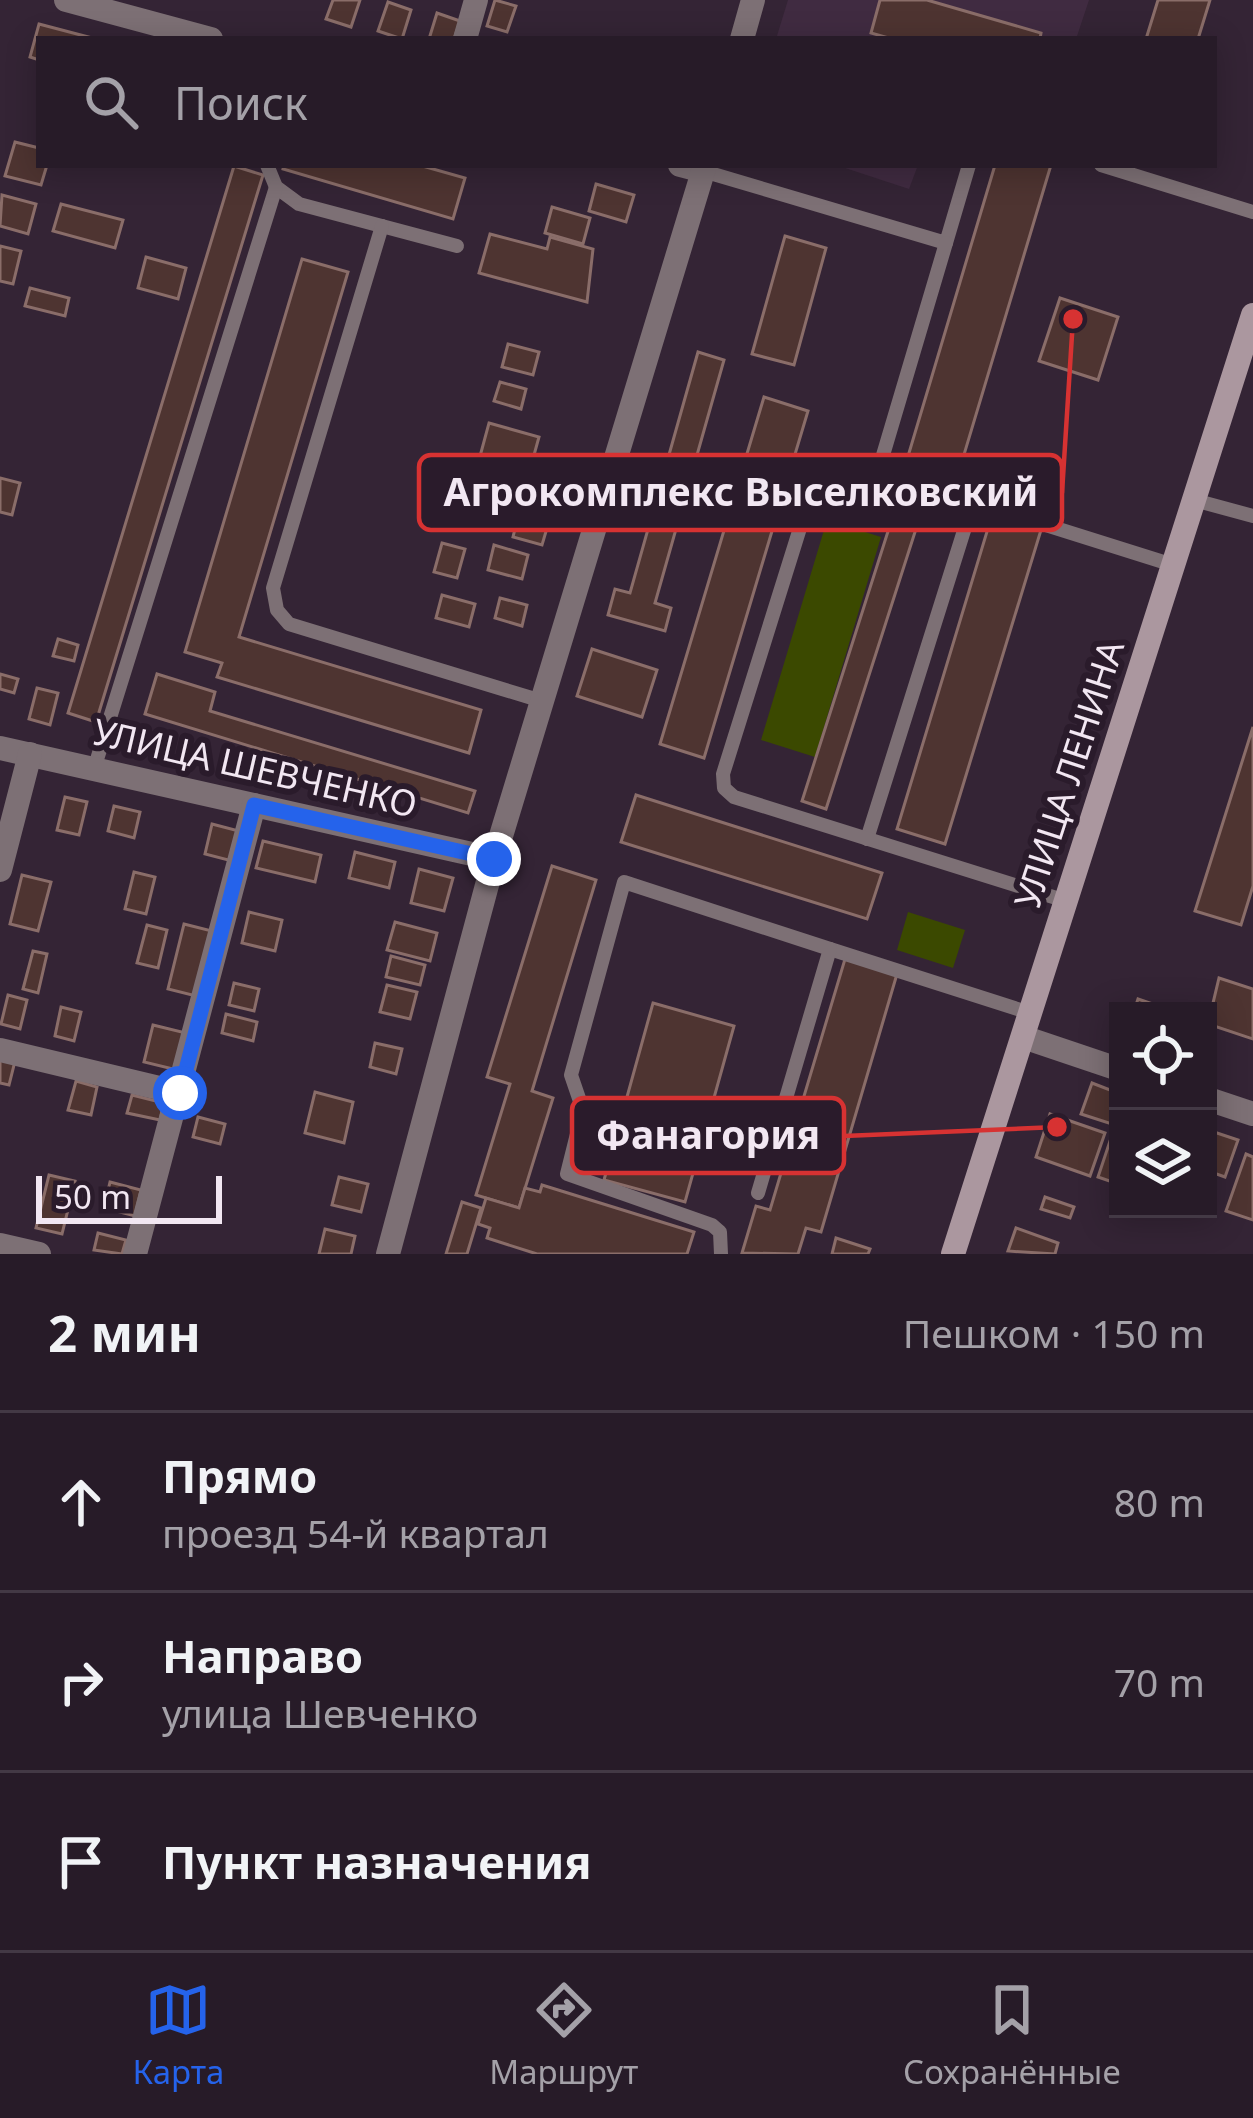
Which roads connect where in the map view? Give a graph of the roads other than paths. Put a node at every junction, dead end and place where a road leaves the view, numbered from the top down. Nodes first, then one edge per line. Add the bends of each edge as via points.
1 (66, 0) edge
2 (476, 0) edge
3 (753, 0) edge
4 (200, 36) edge
5 (466, 36) edge
6 (743, 36) edge
7 (268, 168) edge
8 (696, 168) edge
9 (699, 168) edge
10 (968, 168) edge
11 (1111, 168) edge
12 (276, 187) junction
13 (1253, 212) edge
14 (382, 226) junction
15 (946, 243) junction
16 (458, 246) dead end
17 (1253, 316) edge
18 (878, 472) junction
19 (1194, 500) junction
20 (973, 502) junction
21 (1253, 516) edge
22 (1173, 565) junction
23 (544, 702) junction
24 (0, 748) edge
25 (30, 754) junction
26 (94, 769) junction
27 (254, 805) junction
28 (866, 839) junction
29 (494, 859) junction
30 (0, 870) edge
31 (1066, 901) junction
32 (830, 949) junction
33 (1026, 1025) junction
34 (0, 1050) edge
35 (1109, 1065) edge
36 (180, 1093) junction
37 (1217, 1102) edge
38 (1253, 1114) edge
39 (758, 1193) dead end
40 (0, 1245) edge
41 (39, 1254) edge
42 (135, 1254) edge
43 (388, 1254) edge
44 (721, 1254) edge
45 (953, 1254) edge

1 - 4 street
2 - 5 street
3 - 6 street
7 - 12 lane
8 - 23 street
9 - 15 lane
10 - 15 lane
11 - 13 lane
12 - 14 lane via 299,204
12 - 26 lane
14 - 16 lane
14 - 23 lane via 273,588 277,610 289,624
15 - 18 lane
17 - 19 street, УЛИЦА ЛЕНИНА
18 - 20 lane
18 - 28 lane via 842,461 826,463 816,476 723,775 734,797
19 - 21 lane
19 - 22 street, УЛИЦА ЛЕНИНА
20 - 22 lane
20 - 28 lane
22 - 31 street, УЛИЦА ЛЕНИНА
23 - 29 street
24 - 25 street, УЛИЦА ШЕВЧЕНКО
25 - 26 street, УЛИЦА ШЕВЧЕНКО
25 - 30 street
26 - 27 street, УЛИЦА ШЕВЧЕНКО
27 - 29 street, УЛИЦА ШЕВЧЕНКО
27 - 36 street
28 - 31 lane
29 - 43 street
31 - 33 street, УЛИЦА ЛЕНИНА
32 - 33 lane
32 - 39 lane
32 - 44 lane via 624,882 571,1075 583,1110 568,1174 712,1225 721,1232
33 - 35 street
33 - 45 street, УЛИЦА ЛЕНИНА
34 - 36 street
36 - 42 street
37 - 38 street
40 - 41 street

